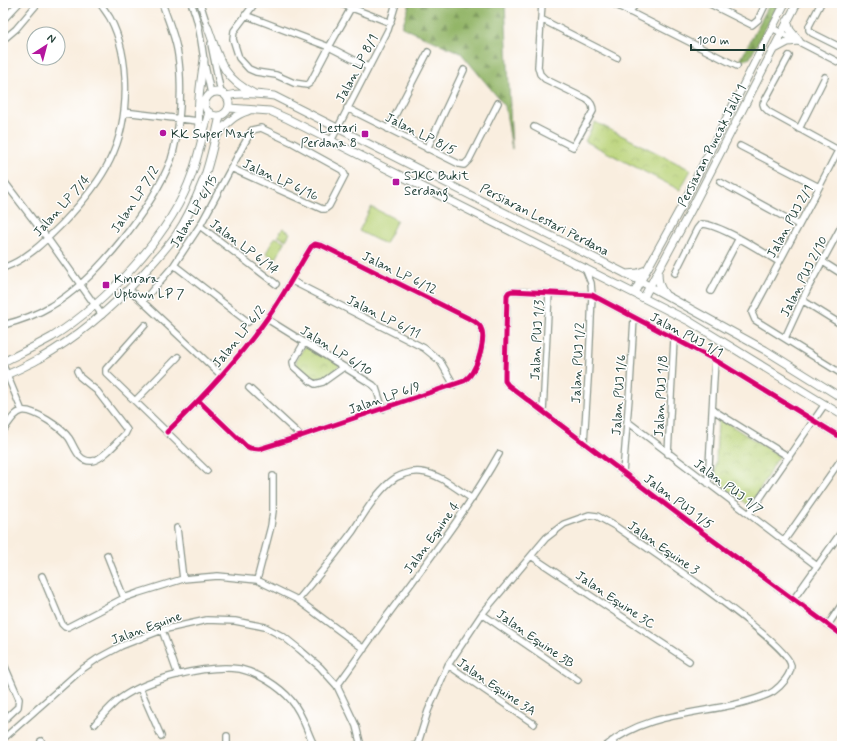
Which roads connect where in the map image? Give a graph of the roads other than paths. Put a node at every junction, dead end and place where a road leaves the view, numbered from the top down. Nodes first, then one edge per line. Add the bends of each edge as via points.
1 (19, 3) edge
2 (38, 3) edge
3 (100, 3) edge
4 (162, 3) edge
5 (191, 3) edge
6 (200, 3) edge
7 (255, 3) edge
8 (339, 3) edge
9 (396, 3) edge
10 (542, 3) edge
11 (612, 3) edge
12 (637, 3) edge
13 (766, 3) edge
14 (786, 3) edge
15 (797, 3) edge
16 (821, 3) edge
17 (712, 4) edge
18 (351, 8) junction
19 (629, 12) junction
20 (245, 15) junction
21 (541, 19) junction
22 (3, 20) edge
23 (787, 21) junction
24 (390, 23) junction
25 (208, 28) junction
26 (772, 28) junction
27 (782, 32) junction
28 (3, 40) edge
29 (798, 41) junction
30 (328, 47) junction
31 (842, 48) edge
32 (773, 50) junction
33 (428, 52) dead end
34 (789, 56) dead end
35 (617, 58) dead end
36 (204, 60) junction
37 (842, 64) edge
38 (737, 66) dead end
39 (368, 67) junction
40 (464, 70) dead end
41 (825, 77) dead end
42 (211, 94) junction
43 (223, 94) junction
44 (255, 94) junction
45 (498, 103) dead end
46 (229, 108) junction
47 (347, 108) junction
48 (254, 109) junction
49 (124, 112) junction
50 (209, 112) junction
51 (220, 116) junction
52 (179, 118) junction
53 (198, 121) junction
54 (534, 126) dead end
55 (337, 128) junction
56 (388, 129) junction
57 (799, 129) junction
58 (200, 141) junction
59 (331, 141) junction
60 (214, 142) junction
61 (842, 142) edge
62 (740, 146) dead end
63 (427, 149) junction
64 (838, 150) junction
65 (231, 168) junction
66 (3, 180) edge
67 (720, 182) dead end
68 (819, 187) junction
69 (480, 200) junction
70 (322, 209) joint
71 (474, 213) junction
72 (799, 225) junction
73 (842, 225) edge
74 (200, 226) junction
75 (48, 238) junction
76 (739, 238) junction
77 (315, 244) joint
78 (779, 262) junction
79 (822, 262) junction
80 (174, 265) junction
81 (3, 268) edge
82 (585, 268) junction
83 (646, 270) junction
84 (658, 270) junction
85 (675, 273) dead end
86 (625, 274) junction
87 (842, 274) edge
88 (602, 277) junction
89 (292, 281) junction
90 (640, 281) junction
91 (592, 283) junction
92 (276, 284) dead end
93 (80, 285) junction
94 (649, 286) junction
95 (129, 289) junction
96 (634, 292) junction
97 (712, 292) dead end
98 (549, 293) junction
99 (592, 295) junction
100 (667, 296) junction
101 (644, 297) junction
102 (802, 300) junction
103 (143, 301) junction
104 (94, 305) junction
105 (102, 315) junction
106 (634, 318) junction
107 (267, 319) junction
108 (474, 321) joint
109 (248, 322) dead end
110 (3, 325) edge
111 (145, 325) dead end
112 (842, 325) edge
113 (785, 338) junction
114 (674, 339) junction
115 (304, 343) junction
116 (178, 357) dead end
117 (715, 360) junction
118 (3, 362) edge
119 (3, 365) edge
120 (344, 367) junction
121 (77, 371) dead end
122 (842, 374) edge
123 (221, 375) junction
124 (5, 376) edge
125 (505, 381) joint
126 (454, 385) junction
127 (249, 388) dead end
128 (842, 398) edge
129 (135, 401) junction
130 (199, 401) junction
131 (825, 404) junction
132 (383, 409) junction
133 (713, 410) junction
134 (22, 411) junction
135 (543, 412) junction
136 (842, 415) edge
137 (628, 422) junction
138 (813, 422) junction
139 (3, 431) edge
140 (167, 432) junction
141 (301, 436) junction
142 (842, 438) edge
143 (584, 443) junction
144 (499, 454) dead end
145 (668, 454) junction
146 (789, 457) junction
147 (842, 458) edge
148 (207, 471) dead end
149 (623, 473) junction
150 (273, 476) dead end
151 (708, 484) junction
152 (472, 499) junction
153 (749, 514) junction
154 (177, 528) dead end
155 (842, 531) edge
156 (784, 541) junction
157 (107, 555) dead end
158 (531, 556) junction
159 (817, 566) junction
160 (42, 576) dead end
161 (183, 579) junction
162 (257, 580) junction
163 (124, 598) junction
164 (298, 600) junction
165 (793, 600) junction
166 (842, 604) edge
167 (482, 614) junction
168 (828, 625) junction
169 (162, 630) junction
170 (842, 635) edge
171 (364, 649) junction
172 (688, 661) dead end
173 (3, 662) edge
174 (448, 666) junction
175 (178, 674) junction
176 (578, 680) dead end
177 (337, 686) junction
178 (140, 688) junction
179 (3, 721) edge
180 (94, 724) dead end
181 (534, 724) dead end
182 (161, 736) dead end
183 (227, 736) dead end
184 (3, 739) edge
185 (312, 741) dead end
186 (614, 743) edge
187 (228, 746) edge
188 (361, 746) edge
189 (411, 746) edge
190 (606, 746) edge

1 - 22 street
2 - 28 street
3 - 49 street, Jalan LP 7/4 via 111,22 124,64
4 - 52 street, Jalan LP 7/2 via 178,55
5 - 36 street
6 - 25 street
7 - 20 street
8 - 18 street
9 - 24 street, Jalan LP 8/1
10 - 21 street
11 - 19 street
12 - 19 street
13 - 17 street via 756,23 752,25
14 - 26 main road, Persiaran Puncak Jalil 1
15 - 23 main road, Persiaran Puncak Jalil 1
16 - 31 street via 808,26 809,30
18 - 24 street
18 - 30 street
19 - 38 street
20 - 30 street
20 - 30 street via 234,31 233,39 239,58 249,69 256,72 308,85
21 - 35 street
21 - 54 street via 538,67 540,74 545,79 586,99 591,103 593,111 573,147
23 - 27 main road, Persiaran Puncak Jalil 1
23 - 29 main road
24 - 39 street, Jalan LP 8/1
25 - 43 street
25 - 44 main road via 228,74 235,82
26 - 27 street
26 - 83 main road, Persiaran Puncak Jalil 1 via 691,190
27 - 29 street
27 - 32 main road, Persiaran Puncak Jalil 1
29 - 32 main road via 788,42
29 - 37 street
30 - 39 street
32 - 84 main road, Persiaran Puncak Jalil 1
33 - 56 street
34 - 57 street via 764,107
36 - 42 street
36 - 53 main road
39 - 47 street, Jalan LP 8/1
40 - 63 street
41 - 57 street
42 - 43 main road
42 - 50 main road via 206,103
43 - 44 main road, Persiaran Lestari Perdana
43 - 46 main road via 229,102
44 - 55 main road, Persiaran Lestari Perdana via 274,96
45 - 63 street, Jalan LP 8/5 via 464,165
46 - 48 main road, Persiaran Lestari Perdana
46 - 51 main road
47 - 55 street, Jalan LP 8/1
47 - 56 street, Jalan LP 8/5
48 - 59 main road, Persiaran Lestari Perdana via 270,111
48 - 60 main road via 239,113 229,121
49 - 52 street
49 - 75 street, Jalan LP 7/4 via 118,140 99,179 81,204
50 - 51 main road via 214,116
50 - 58 main road
51 - 60 main road
52 - 53 street
52 - 93 street, Jalan LP 7/2 via 171,159 157,187 127,234
53 - 58 main road
55 - 59 street, Jalan LP 8/1
55 - 69 main road, Persiaran Lestari Perdana
56 - 63 street, Jalan LP 8/5
57 - 64 street
58 - 104 main road via 192,174 166,224 123,278
59 - 71 main road, Persiaran Lestari Perdana
60 - 95 main road via 204,180 176,235
61 - 64 street, Jalan PUJ 2/1
62 - 68 street
64 - 68 street, Jalan PUJ 2/1
65 - 70 street, Jalan LP 6/16
65 - 70 street, Jalan LP 6/15 via 250,132 255,128 261,128 344,172 344,179 330,206
65 - 74 street, Jalan LP 6/15
66 - 75 street
67 - 72 street
68 - 72 street, Jalan PUJ 2/1
69 - 71 main road
69 - 86 main road, Persiaran Lestari Perdana
71 - 82 main road, Persiaran Lestari Perdana
72 - 78 street, Jalan PUJ 2/1
73 - 79 street, Jalan PUJ 2/10
74 - 80 street, Jalan LP 6/15
74 - 92 street, Jalan LP 6/14
75 - 81 street, Jalan LP 7/4 via 22,259
75 - 93 street
76 - 78 street
76 - 85 street via 706,224 699,226
76 - 97 street
77 - 89 street, Jalan LP 6/2
77 - 108 street, Jalan LP 6/12 via 330,249
78 - 113 street, Jalan PUJ 2/1 via 754,309 753,317
79 - 87 street
79 - 102 street, Jalan PUJ 2/10
80 - 103 street, Jalan LP 6/15
80 - 109 street
82 - 88 main road, Persiaran Lestari Perdana
82 - 91 street, Jalan PUJ 1/2
83 - 86 main road
83 - 90 main road, Persiaran Puncak Jalil 1
84 - 94 main road, Persiaran Puncak Jalil 1
84 - 100 main road via 660,288
86 - 90 main road, Persiaran Lestari Perdana
88 - 91 street
88 - 96 main road, Persiaran Lestari Perdana
89 - 107 street, Jalan LP 6/2
89 - 126 street, Jalan LP 6/11 via 424,348 440,361
90 - 94 main road, Persiaran Lestari Perdana
90 - 96 main road, Persiaran Puncak Jalil 1
91 - 99 street, Jalan PUJ 1/2
93 - 104 street
93 - 110 street, Jalan LP 7/2 via 52,306 32,316
94 - 100 main road, Persiaran Lestari Perdana
94 - 101 main road, Persiaran Puncak Jalil 1
95 - 103 street
95 - 105 main road
96 - 101 main road, Persiaran Lestari Perdana
98 - 99 street, Jalan PUJ 1/1
98 - 125 street, Jalan PUJ 1/1 via 508,292
98 - 135 street, Jalan PUJ 1/3
99 - 106 street, Jalan PUJ 1/1
99 - 143 street, Jalan PUJ 1/2
100 - 128 main road, Persiaran Lestari Perdana via 765,350
101 - 131 main road, Persiaran Lestari Perdana via 689,321
102 - 112 street
102 - 113 street, Jalan PUJ 2/10
103 - 123 street
104 - 105 street
104 - 118 main road via 52,337
105 - 124 main road via 57,349
106 - 114 street, Jalan PUJ 1/1
106 - 137 street, Jalan PUJ 1/6
107 - 115 street, Jalan LP 6/10
107 - 123 street, Jalan LP 6/2
108 - 126 street, Jalan LP 6/9 via 482,333 478,361 464,382
111 - 129 street via 105,371
113 - 122 street
114 - 117 street, Jalan PUJ 1/1
114 - 145 street, Jalan PUJ 1/8
115 - 120 street, Jalan LP 6/10
115 - 120 street via 293,362 294,367 310,381 315,384 323,382
116 - 129 street
117 - 133 street
117 - 138 street, Jalan PUJ 1/1
119 - 124 street
120 - 132 street, Jalan LP 6/10 via 376,388
121 - 134 street via 80,377 97,391 127,430 100,458 87,460 80,457 69,437 58,427 42,417
123 - 130 street, Jalan LP 6/2
124 - 134 street
125 - 135 street, Jalan PUJ 1/5
126 - 132 street, Jalan LP 6/9
127 - 141 street
129 - 140 street
130 - 140 street, Jalan LP 6/2
130 - 141 street, Jalan LP 6/9 via 250,448 259,449
131 - 136 main road, Persiaran Lestari Perdana
131 - 138 street
132 - 141 street, Jalan LP 6/9
133 - 146 street
133 - 151 street
134 - 139 street via 15,415
135 - 143 street, Jalan PUJ 1/5
137 - 145 street, Jalan PUJ 1/7
137 - 149 street, Jalan PUJ 1/6
138 - 142 street, Jalan PUJ 1/1
138 - 146 street
140 - 148 street
143 - 149 street, Jalan PUJ 1/5
144 - 152 street
145 - 151 street, Jalan PUJ 1/7
146 - 153 street
147 - 156 street
149 - 165 street, Jalan PUJ 1/5
150 - 162 street via 271,526
151 - 153 street, Jalan PUJ 1/7
152 - 164 street, Jalan Equine 4 via 429,474 413,472 396,477 376,497 325,568
152 - 171 street, Jalan Equine 4
153 - 156 street, Jalan PUJ 1/7
154 - 161 street
155 - 159 street
156 - 159 street, Jalan PUJ 1/7
157 - 163 street
158 - 167 street, Jalan Equine 3
158 - 172 street, Jalan Equine 3C
158 - 186 street, Jalan Equine 3 via 546,538 564,524 589,515 597,516 634,538 732,608 780,648 789,659 791,666 787,675 774,691 738,704 658,719 627,731
159 - 165 street
160 - 163 street via 65,627
161 - 162 street via 218,576
161 - 163 street
162 - 164 street
164 - 171 street
165 - 168 street, Jalan PUJ 1/5
166 - 168 street
167 - 174 street, Jalan Equine 3
167 - 176 street, Jalan Equine 3B
168 - 170 street, Jalan PUJ 1/5
169 - 175 street
169 - 177 street, Jalan Equine via 207,620 235,621 265,627 299,649
169 - 184 street, Jalan Equine via 121,646 97,659
171 - 177 street, Jalan Equine 4
173 - 179 street via 19,699 18,707
174 - 181 street, Jalan Equine 3A
174 - 189 street, Jalan Equine 3 via 428,711 418,743
175 - 178 street
175 - 185 street via 220,667 254,673 292,701
177 - 188 street, Jalan Equine via 356,726
178 - 180 street via 120,699
178 - 182 street
183 - 187 street
186 - 190 street, Jalan Equine 3

